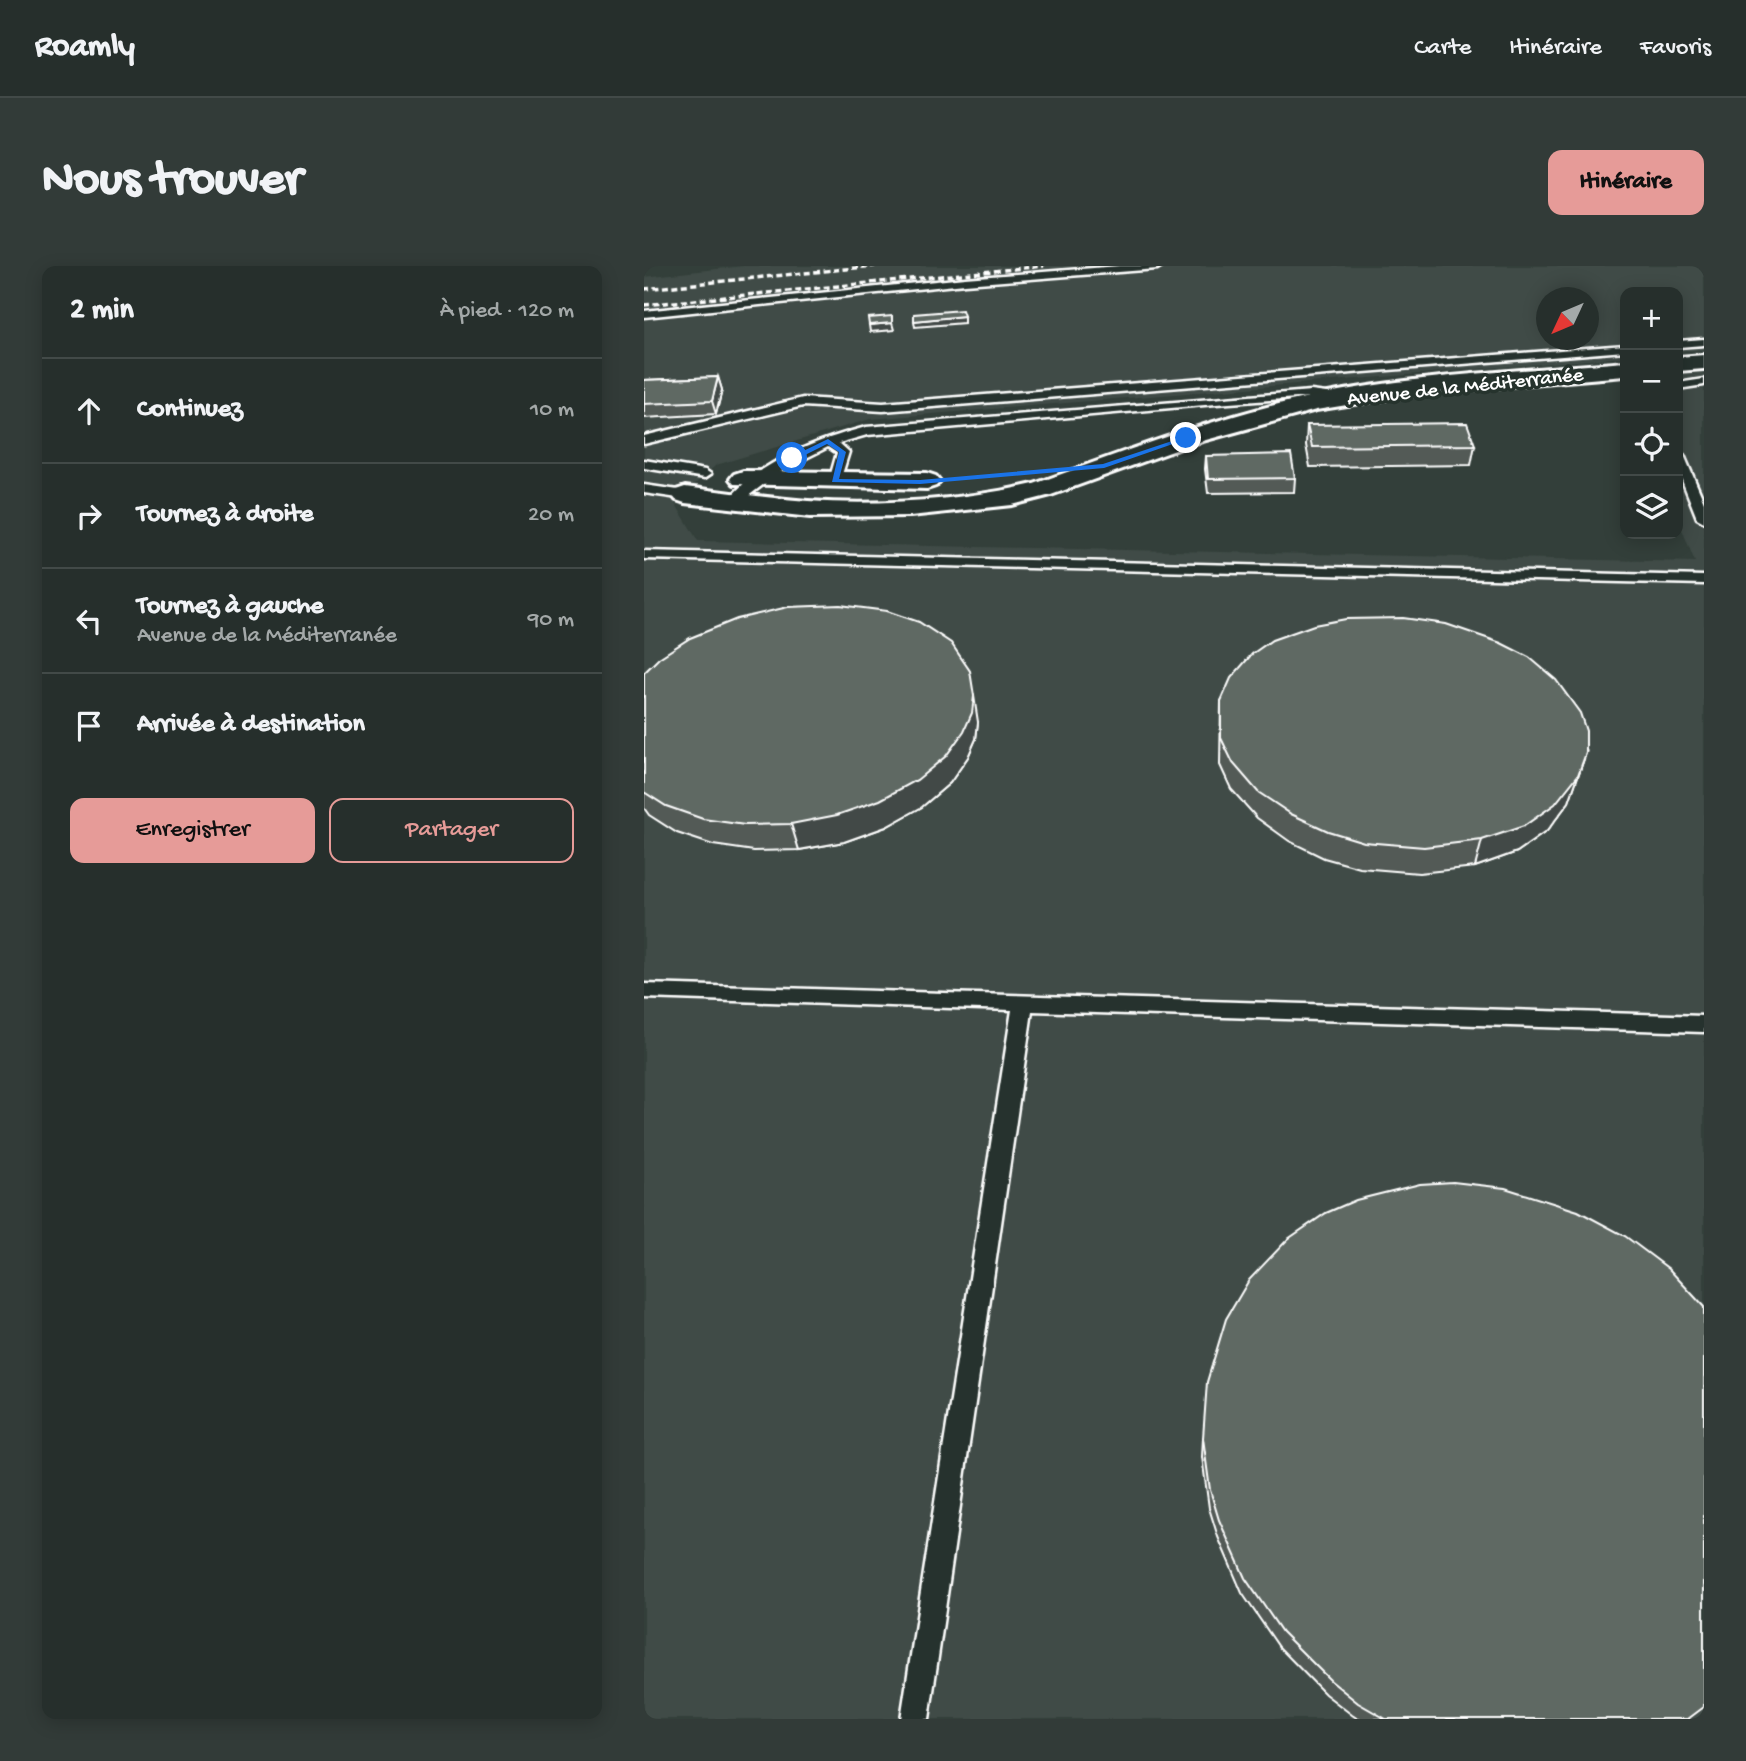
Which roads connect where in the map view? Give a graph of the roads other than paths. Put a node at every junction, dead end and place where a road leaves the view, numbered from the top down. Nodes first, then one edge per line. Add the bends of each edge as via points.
1 (1157, 266) edge
2 (644, 314) edge
3 (1704, 342) edge
4 (1683, 344) edge
5 (1620, 348) edge
6 (1704, 362) edge
7 (1683, 364) edge
8 (1620, 369) edge
9 (1704, 382) edge
10 (1683, 385) edge
11 (1342, 398) junction
12 (644, 440) edge
13 (828, 441) junction
14 (644, 464) edge
15 (1104, 466) junction
16 (1683, 467) edge
17 (705, 474) joint
18 (755, 480) junction
19 (835, 481) junction
20 (920, 482) junction
21 (644, 489) edge
22 (685, 495) joint
23 (734, 500) junction
24 (783, 500) junction
25 (1704, 518) edge
26 (644, 555) edge
27 (1704, 580) edge
28 (644, 991) edge
29 (1023, 1003) junction
30 (1704, 1024) edge
31 (915, 1719) edge

1 - 2 lane
3 - 4 lane
5 - 12 lane via 883,407 803,402
6 - 7 street
8 - 11 street, Avenue de la Méditerranée via 1422,386
9 - 10 lane
11 - 13 lane via 1311,394 1216,400 866,431
11 - 15 street, Avenue de la Méditerranée via 1186,438
13 - 18 lane
13 - 19 lane via 843,452
14 - 17 lane
15 - 20 street, Avenue de la Méditerranée
15 - 24 street, Avenue de la Méditerranée via 1042,491 910,508 810,509
16 - 25 lane
17 - 18 street, Avenue de la Méditerranée
18 - 19 street, Avenue de la Méditerranée
18 - 23 lane
18 - 24 street, Avenue de la Méditerranée
19 - 20 street, Avenue de la Méditerranée
20 - 24 street, Avenue de la Méditerranée
21 - 22 lane
22 - 23 street, Avenue de la Méditerranée
23 - 24 street, Avenue de la Méditerranée
26 - 27 lane
28 - 29 lane
29 - 30 lane
29 - 31 lane

